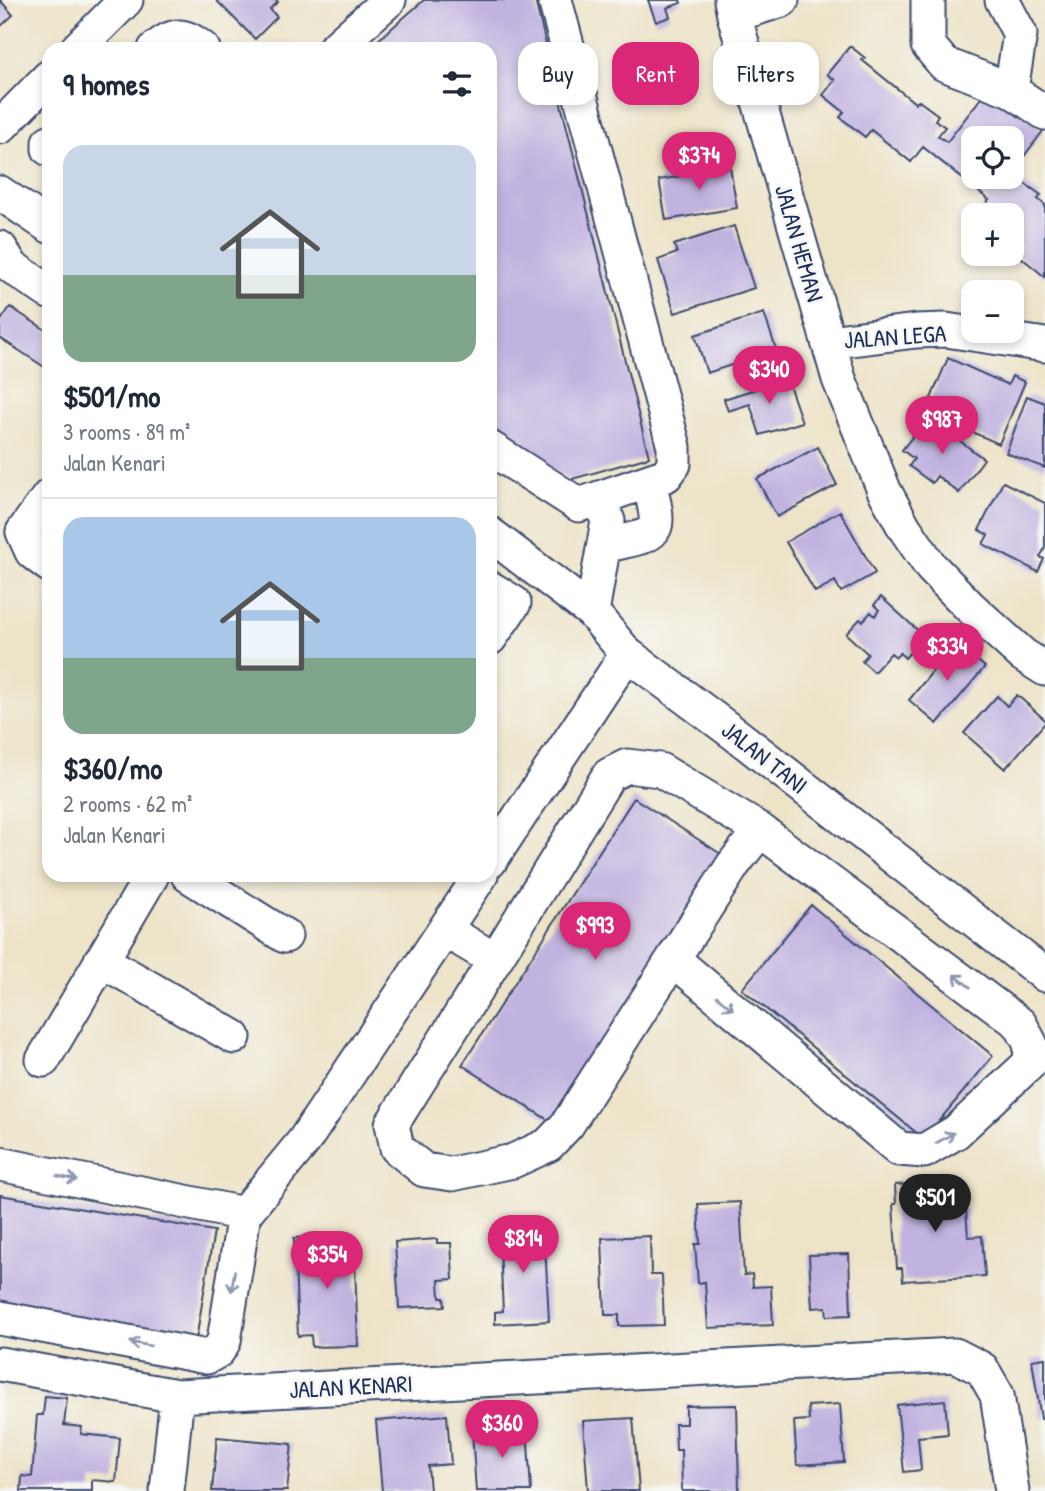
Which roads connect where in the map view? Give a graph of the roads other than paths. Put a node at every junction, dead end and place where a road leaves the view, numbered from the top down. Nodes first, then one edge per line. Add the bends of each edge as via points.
1 (126, 0) edge
2 (389, 0) edge
3 (555, 0) edge
4 (782, 0) edge
5 (928, 0) edge
6 (1002, 0) edge
7 (732, 7) edge
8 (84, 42) edge
9 (164, 42) edge
10 (194, 42) edge
11 (342, 42) edge
12 (42, 85) edge
13 (1010, 90) junction
14 (1045, 113) edge
15 (0, 127) edge
16 (3, 200) edge
17 (42, 222) edge
18 (0, 248) edge
19 (42, 287) edge
20 (828, 342) junction
21 (1045, 345) edge
22 (497, 452) edge
23 (649, 481) junction
24 (599, 498) junction
25 (42, 506) edge
26 (497, 539) edge
27 (604, 546) junction
28 (42, 560) edge
29 (497, 592) edge
30 (592, 612) junction
31 (497, 628) edge
32 (627, 654) junction
33 (1045, 669) edge
34 (760, 830) junction
35 (497, 851) edge
36 (148, 882) edge
37 (199, 882) edge
38 (476, 882) edge
39 (445, 930) junction
40 (285, 936) dead end
41 (673, 959) junction
42 (101, 960) junction
43 (495, 960) junction
44 (1045, 975) edge
45 (234, 1037) dead end
46 (43, 1060) dead end
47 (0, 1164) edge
48 (244, 1214) junction
49 (0, 1318) edge
50 (0, 1364) edge
51 (177, 1396) junction
52 (167, 1491) edge
53 (1012, 1491) edge

1 - 8 street
2 - 11 street
3 - 23 street via 674,447 674,464 666,475
4 - 7 street
5 - 13 street via 928,45 944,64
6 - 13 street via 1020,34
7 - 20 street, JALAN HEMAN
9 - 10 street via 179,36
12 - 15 street
13 - 14 street
16 - 17 street
18 - 19 street via 12,267
20 - 21 street, JALAN LEGA via 946,330
20 - 33 street, JALAN HEMAN via 884,490 904,527 931,567 970,607
22 - 24 street via 579,505
23 - 24 street
23 - 27 street via 655,529
24 - 27 street via 608,521
25 - 28 street via 23,532 32,552
26 - 30 street, JALAN TANI
27 - 30 street
29 - 31 street via 514,603
30 - 32 street, JALAN TANI
32 - 35 street
32 - 44 street, JALAN TANI
34 - 41 street
41 -> 34 street via 899,1149 924,1151 956,1132 1030,1063 1031,1045 1020,1024
34 - 43 street via 660,770 627,766 609,775
36 - 42 street
37 - 40 street
38 - 39 street
39 - 43 street
39 - 48 street via 304,1141
41 - 43 street via 567,1125 548,1145 513,1161 452,1174 424,1170 397,1148 391,1124
42 - 45 street
42 - 46 street
47 -> 48 street
48 -> 49 street via 224,1341 207,1357
50 - 51 street, JALAN KENARI
51 - 52 street
51 - 53 street, JALAN KENARI via 956,1355 982,1369 997,1395

